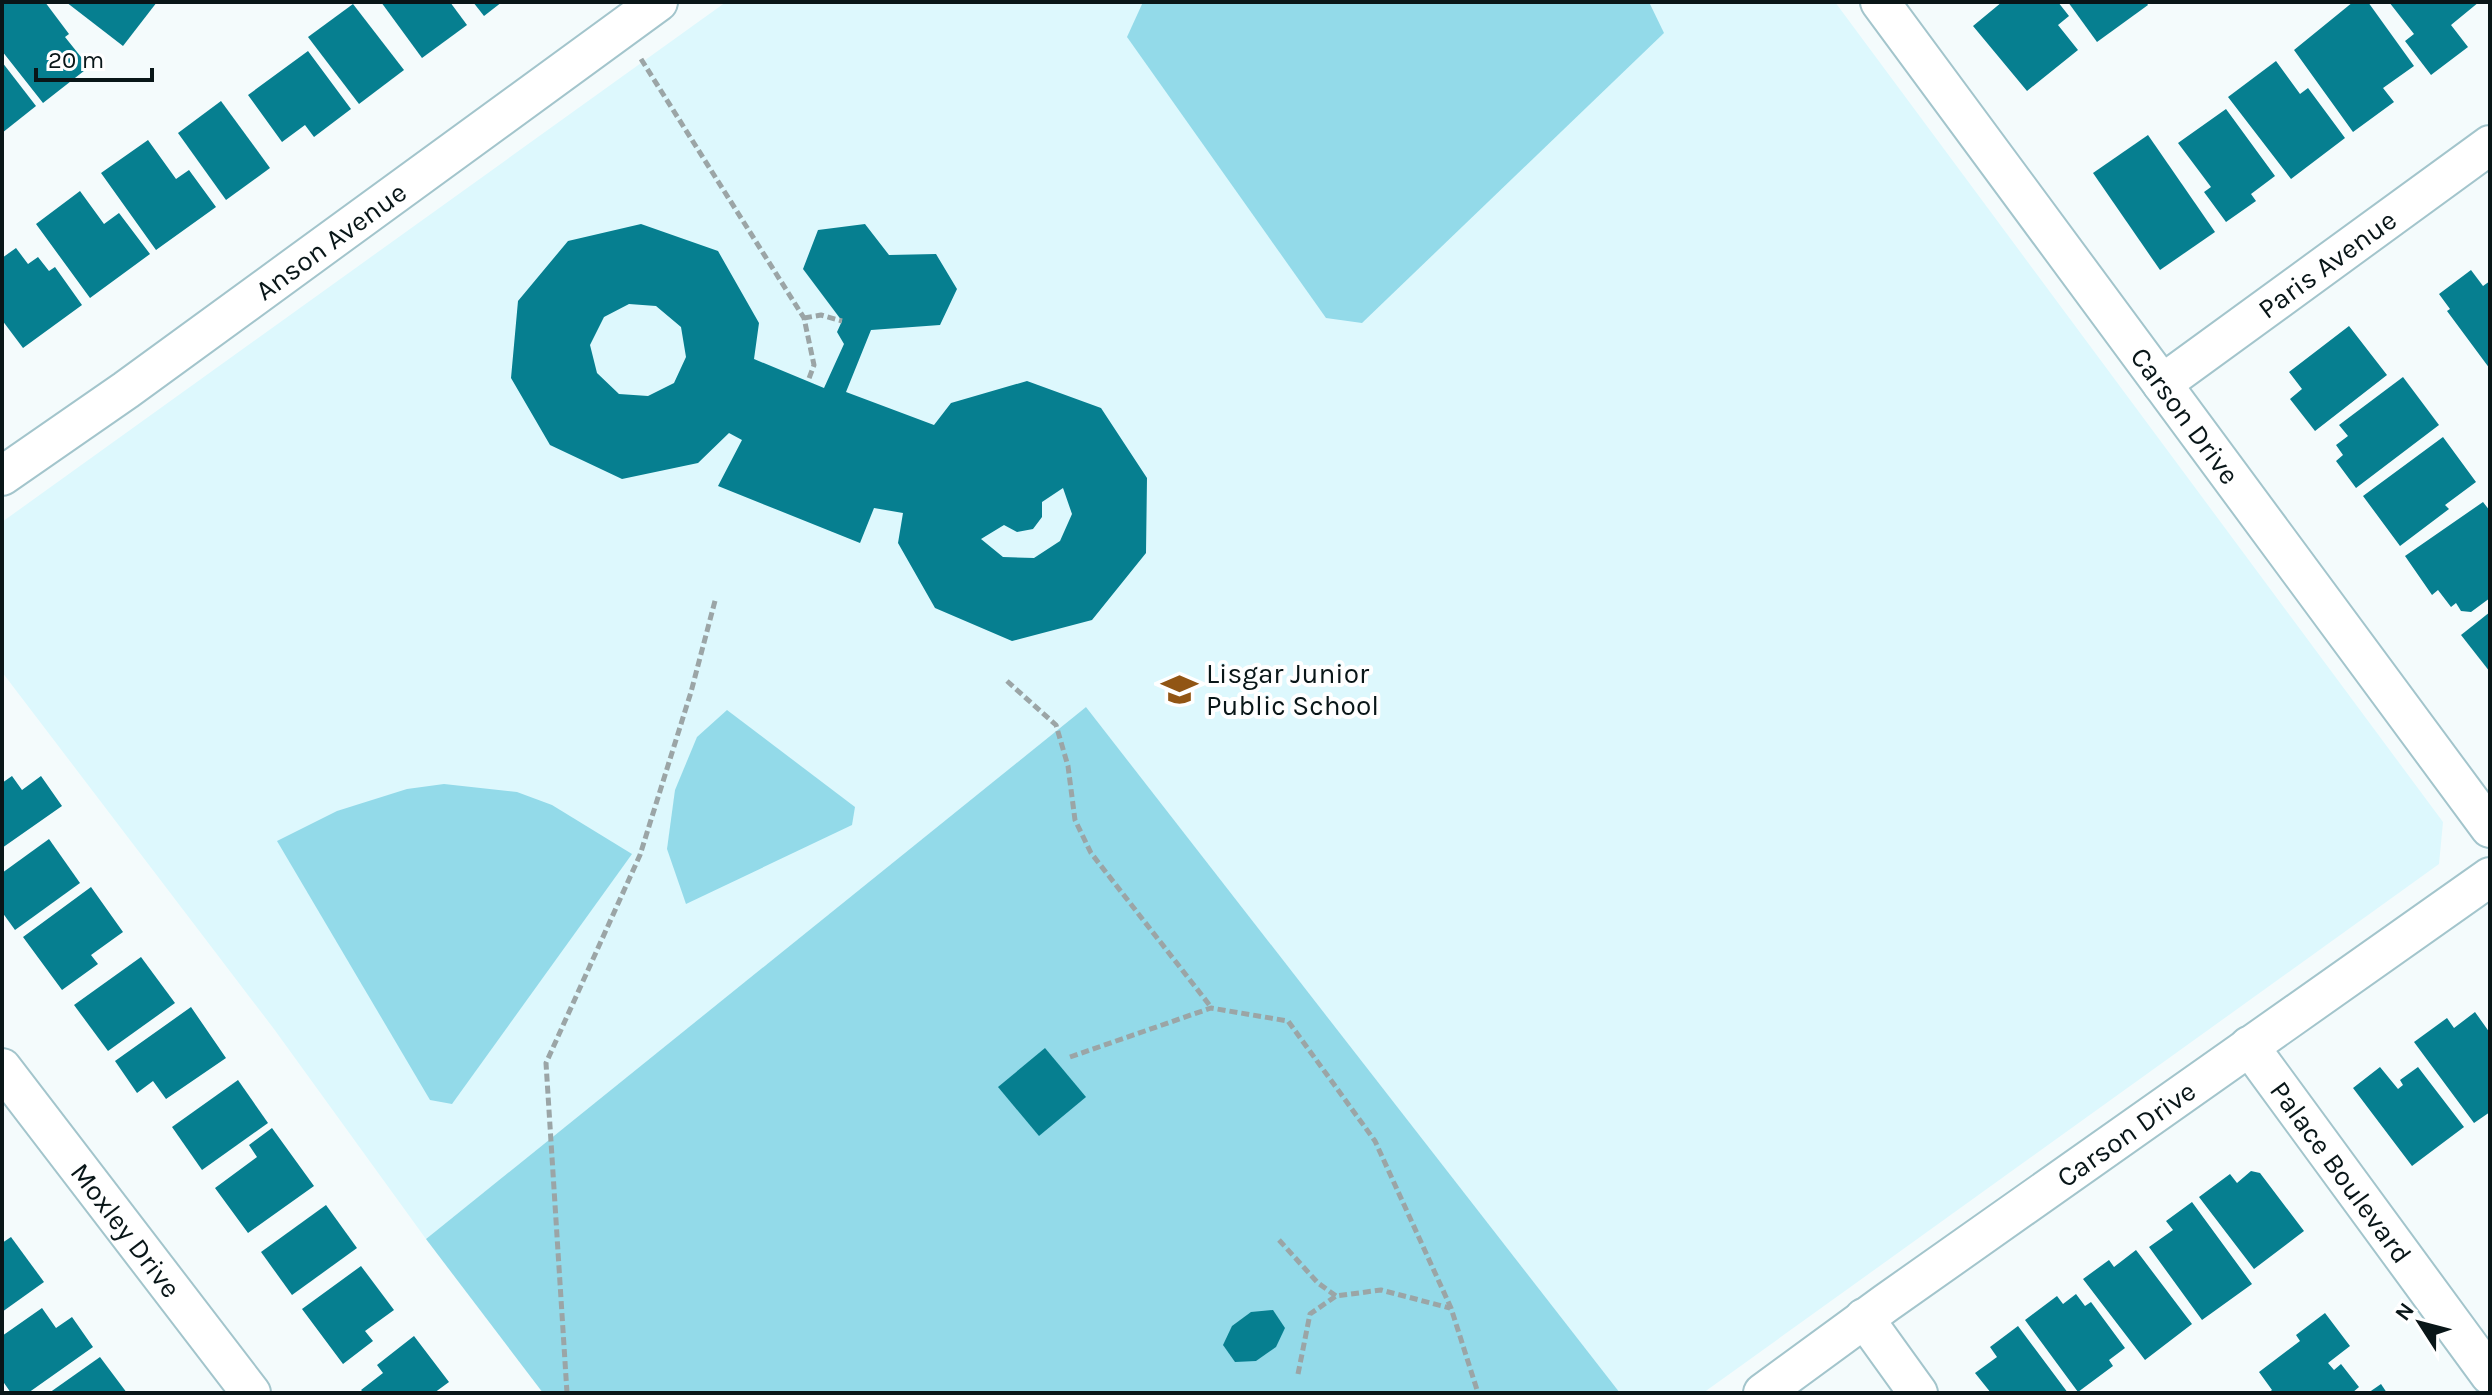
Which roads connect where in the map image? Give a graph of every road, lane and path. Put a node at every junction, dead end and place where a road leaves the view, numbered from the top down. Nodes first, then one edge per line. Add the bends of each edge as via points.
1 (658, 2) edge
2 (1880, 2) edge
3 (622, 29) junction
4 (2490, 145) edge
5 (804, 318) junction
6 (842, 321) dead end
7 (808, 381) dead end
8 (2162, 384) junction
9 (2, 476) edge
10 (716, 597) dead end
11 (1007, 681) dead end
12 (2490, 828) edge
13 (2490, 877) edge
14 (1211, 1008) junction
15 (2249, 1046) junction
16 (1070, 1057) dead end
17 (2, 1068) edge
18 (1279, 1240) dead end
19 (1336, 1296) junction
20 (1451, 1308) junction
21 (1864, 1318) junction
22 (1298, 1374) dead end
23 (2490, 1375) edge
24 (251, 1393) edge
25 (567, 1393) edge
26 (1478, 1393) edge
27 (1763, 1393) edge
28 (1918, 1393) edge

1 - 3 street, Anson Avenue
2 - 8 street, Carson Drive
3 - 5 path
3 - 9 street, Anson Avenue
4 - 8 street, Paris Avenue
5 - 6 path via 821,315
5 - 7 path via 814,365
8 - 12 street, Carson Drive
10 - 25 path via 640,855 546,1063
11 - 14 path via 1056,725 1075,820 1091,853
13 - 15 street, Carson Drive
14 - 16 path
14 - 20 path via 1288,1021 1375,1141
15 - 21 street, Carson Drive
15 - 23 street, Palace Boulevard
17 - 24 street, Moxley Drive
18 - 19 path
19 - 20 path via 1381,1290
19 - 22 path via 1310,1314
20 - 26 path
21 - 27 street, Carson Drive
21 - 28 street

